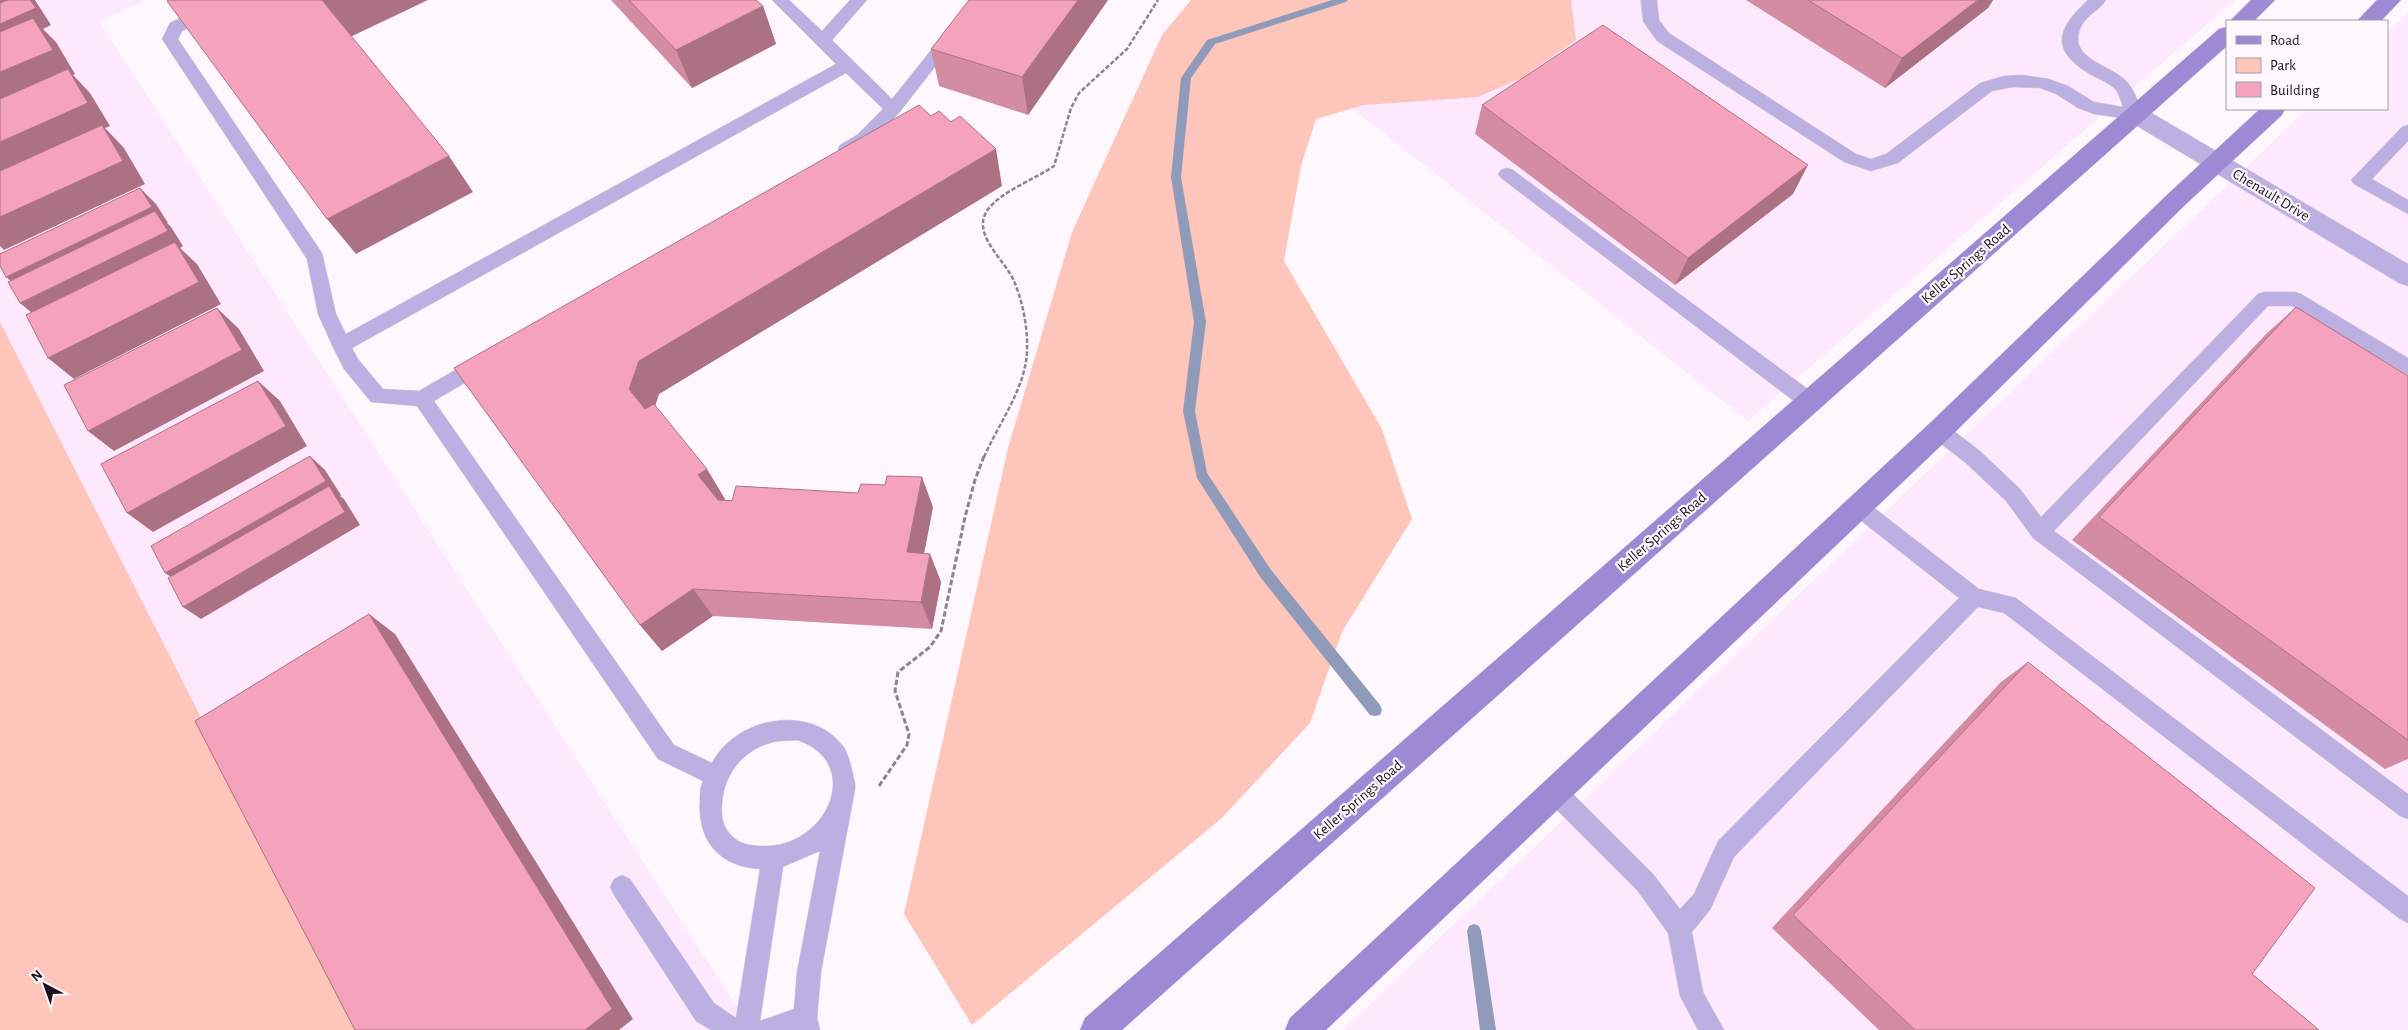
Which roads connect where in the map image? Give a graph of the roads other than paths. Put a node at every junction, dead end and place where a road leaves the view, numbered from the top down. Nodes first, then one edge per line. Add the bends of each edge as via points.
1 (231, 0) edge
2 (780, 0) edge
3 (859, 0) edge
4 (979, 0) edge
5 (1649, 0) edge
6 (2098, 0) edge
7 (2264, 0) edge
8 (2390, 0) edge
9 (2242, 20) edge
10 (2369, 20) edge
11 (2226, 35) edge
12 (822, 42) junction
13 (847, 65) junction
14 (892, 110) junction
15 (2273, 110) edge
16 (2135, 114) junction
17 (2408, 131) edge
18 (829, 159) edge
19 (2217, 162) junction
20 (1506, 174) dead end
21 (2408, 208) edge
22 (2407, 274) edge
23 (342, 345) junction
24 (498, 354) edge
25 (2408, 367) edge
26 (422, 399) junction
27 (1810, 402) junction
28 (1939, 430) junction
29 (1857, 506) junction
30 (2040, 532) junction
31 (1974, 597) junction
32 (716, 776) junction
33 (1555, 792) junction
34 (840, 806) junction
35 (2408, 808) edge
36 (773, 859) junction
37 (622, 887) dead end
38 (2408, 911) edge
39 (1679, 928) junction
40 (807, 1024) edge
41 (733, 1030) edge
42 (746, 1030) edge
43 (768, 1030) edge
44 (1097, 1030) edge
45 (1302, 1030) edge
46 (1712, 1030) edge

1 - 23 lane via 176,27 170,39 316,258 328,314
2 - 12 lane
3 - 12 lane
4 - 14 lane
5 - 16 lane via 1652,21 1663,36 1850,158 1871,165 1892,159 1986,87 2001,81 2024,79 2059,88 2086,105
6 - 16 lane via 2075,21 2069,40 2072,50 2084,63 2122,86
7 - 9 main road
8 - 10 main road
11 - 16 main road, Keller Springs Road
12 - 13 lane
13 - 14 lane
13 - 23 lane
14 - 18 lane via 862,139
15 - 19 main road
16 - 19 street, Chenault Drive
16 - 27 main road, Keller Springs Road
17 - 21 lane via 2360,180
19 - 22 street, Chenault Drive
19 - 28 main road
20 - 27 lane
23 - 26 lane via 351,364 378,396
24 - 26 lane
25 - 30 lane via 2295,299 2264,299
26 - 32 lane via 666,752
27 - 44 main road, Keller Springs Road
28 - 29 main road
28 - 30 lane via 2012,495
29 - 31 lane
29 - 33 main road
30 - 35 lane
31 - 38 lane via 2009,605
31 - 39 lane via 1726,849 1702,902
32 - 34 lane via 724,761 740,745 780,729 800,730 818,737 832,749 841,766 844,785
32 - 36 lane via 708,800 710,820 718,837 732,850 752,858
33 - 39 lane via 1645,882
33 - 45 main road
34 - 36 lane via 830,825 814,841 794,853
34 - 40 lane via 809,972
36 - 42 lane
37 - 41 lane via 705,1012
39 - 46 lane via 1692,996
40 - 43 lane

